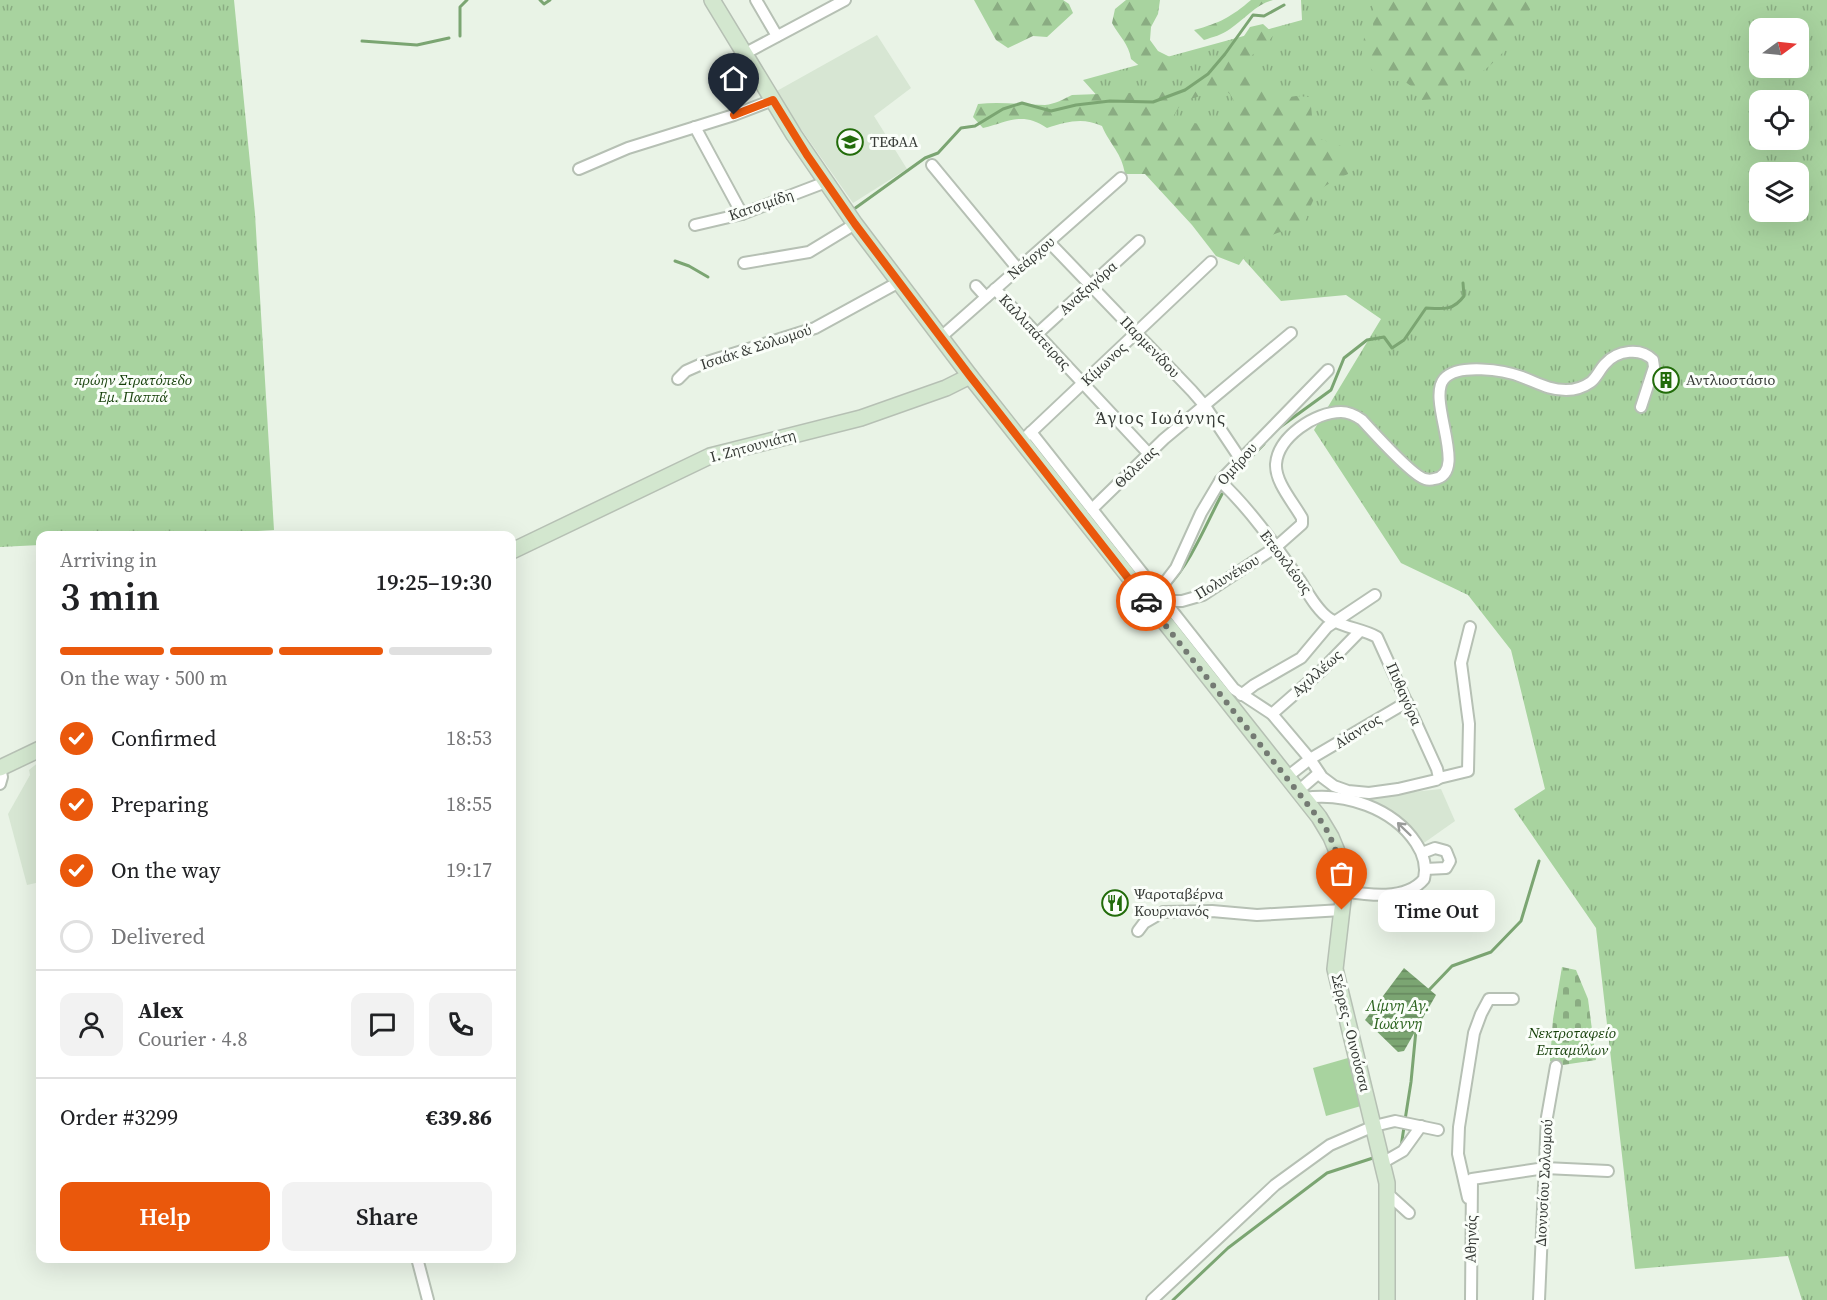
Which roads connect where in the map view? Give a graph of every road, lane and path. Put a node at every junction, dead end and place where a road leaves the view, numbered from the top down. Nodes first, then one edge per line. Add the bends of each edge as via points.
1 (712, 0) edge
2 (756, 0) edge
3 (819, 0) edge
4 (845, 0) edge
5 (825, 11) junction
6 (777, 36) junction
7 (744, 54) junction
8 (773, 100) junction
9 (695, 127) junction
10 (933, 165) dead end
11 (579, 169) dead end
12 (1121, 178) dead end
13 (826, 182) junction
14 (742, 214) junction
15 (855, 224) junction
16 (695, 225) dead end
17 (1139, 241) dead end
18 (1049, 242) junction
19 (1211, 262) dead end
20 (744, 263) dead end
21 (1018, 269) junction
22 (899, 282) junction
23 (1091, 285) junction
24 (976, 286) dead end
25 (995, 289) junction
26 (986, 297) junction
27 (1136, 333) junction
28 (1291, 333) dead end
29 (1037, 334) junction
30 (941, 336) junction
31 (1328, 370) dead end
32 (970, 376) junction
33 (678, 379) dead end
34 (1083, 384) junction
35 (1205, 406) junction
36 (1641, 407) dead end
37 (1027, 436) junction
38 (1149, 454) junction
39 (1241, 460) junction
40 (1220, 481) junction
41 (1092, 509) junction
42 (1276, 547) junction
43 (516, 549) edge
44 (1151, 595) junction
45 (1376, 595) dead end
46 (1166, 602) junction
47 (1335, 621) junction
48 (1470, 627) dead end
49 (1360, 631) junction
50 (1241, 694) junction
51 (1407, 702) junction
52 (1272, 714) junction
53 (36, 751) edge
54 (1310, 759) junction
55 (0, 768) edge
56 (1319, 773) junction
57 (1438, 774) junction
58 (1287, 777) junction
59 (0, 784) edge
60 (1301, 794) junction
61 (1422, 853) junction
62 (1425, 869) junction
63 (1343, 891) junction
64 (1342, 910) junction
65 (1138, 931) dead end
66 (1513, 999) dead end
67 (1556, 1066) dead end
68 (1416, 1125) junction
69 (1438, 1130) dead end
70 (1376, 1134) junction
71 (1382, 1163) junction
72 (1545, 1168) junction
73 (1608, 1171) dead end
74 (1387, 1188) junction
75 (1409, 1213) dead end
76 (1472, 1213) junction
77 (418, 1263) edge
78 (428, 1300) edge
79 (1152, 1300) edge
80 (1387, 1300) edge
81 (1471, 1300) edge
82 (1539, 1300) edge

1 - 7 street, Σέρρες - Οινούσσα
2 - 6 street
3 - 5 street
4 - 5 street
5 - 6 street
6 - 7 street
7 - 8 street, Σέρρες - Οινούσσα
8 - 9 street
8 - 13 street, Σέρρες - Οινούσσα
9 - 11 street via 628,148
9 - 14 street
10 - 21 street
12 - 18 street, Νεάρχου
13 - 14 street, Κατσιμίδη
13 - 15 street, Σέρρες - Οινούσσα
14 - 16 street, Κατσιμίδη
15 - 20 street via 809,252
15 - 22 street, Σέρρες - Οινούσσα
17 - 23 street, Αναξαγόρα
18 - 21 street, Νεάρχου
18 - 23 street, Παρμενίδου
19 - 27 street, Κίμωνος
21 - 25 street, Νεάρχου
22 - 30 street, Σέρρες - Οινούσσα
22 - 33 street, Ισαάκ & Σολωμού via 815,328 704,363
23 - 27 street, Παρμενίδου
23 - 29 street, Αναξαγόρα
24 - 26 street
25 - 26 street, Νεάρχου
25 - 29 street, Καλλιπάτειρας
26 - 30 street, Νεάρχου
27 - 34 street, Κίμωνος
27 - 35 street, Παρμενίδου
28 - 35 street, Θάλειας
29 - 34 street, Καλλιπάτειρας
30 - 32 street, Σέρρες - Οινούσσα
31 - 39 street, Ομήρου
32 - 37 street, Σέρρες - Οινούσσα
32 - 43 street, Ι. Ζητουνιάτη via 866,417 710,456
34 - 37 street, Κίμωνος
34 - 38 street, Καλλιπάτειρας
35 - 38 street, Θάλειας
35 - 39 street, Παρμενίδου
36 - 42 street, Πολυνέκου via 1654,367 1653,360 1641,351 1613,357 1594,380 1572,390 1547,388 1504,373 1458,370 1448,375 1438,389 1448,449 1445,475 1424,480 1362,420 1353,414 1332,413 1301,426 1278,453 1281,483 1303,521
37 - 41 street
37 - 44 street, Σέρρες - Οινούσσα
38 - 41 street, Θάλειας
39 - 40 street, Ομήρου
40 - 42 street, Ετεοκλέους
40 - 44 street, Ομήρου via 1176,568
41 - 44 street
42 - 46 street, Πολυνέκου via 1203,595
42 - 47 street, Ετεοκλέους via 1322,611
44 - 46 street, Πολυνέκου
44 - 58 street, Σέρρες - Οινούσσα
45 - 47 street
46 - 50 street
47 - 49 street, Ετεοκλέους
47 - 50 street via 1301,658
48 - 57 street via 1461,663 1469,724 1468,771
49 - 51 street, Πυθαγόρα via 1381,642
49 - 52 street, Αχιλλέως
50 - 52 street
51 - 54 street, Αίαντος
51 - 57 street, Πυθαγόρα
52 - 54 street
53 - 55 street
54 - 56 street
54 - 58 street, Αίαντος
55 - 59 street
56 - 57 street via 1329,784 1369,793 1431,783
56 - 60 street
58 - 60 street, Σέρρες - Οινούσσα
61 -> 60 street via 1399,824 1373,807
60 - 63 street, Σέρρες - Οινούσσα via 1339,854
61 - 62 street
61 - 62 street via 1435,848 1446,851 1450,861 1446,868
62 - 63 street via 1424,879 1403,893
63 - 64 street, Σέρρες - Οινούσσα
64 - 65 street via 1257,915 1163,912
64 - 70 street, Σέρρες - Οινούσσα via 1336,973
66 - 76 street via 1490,999 1474,1033 1458,1154
67 - 72 street, Διονυσίου Σολωμού via 1547,1117
68 - 69 street
68 - 70 street via 1399,1122
68 - 71 street via 1403,1151
70 - 71 street, Σέρρες - Οινούσσα
70 - 79 street via 1330,1145 1275,1185
71 - 74 street, Σέρρες - Οινούσσα
72 - 73 street
72 - 76 street, Αθηνάς via 1472,1179
72 - 82 street, Διονυσίου Σολωμού
74 - 75 street
74 - 80 street, Σέρρες - Οινούσσα
76 - 81 street, Αθηνάς
77 - 78 street

